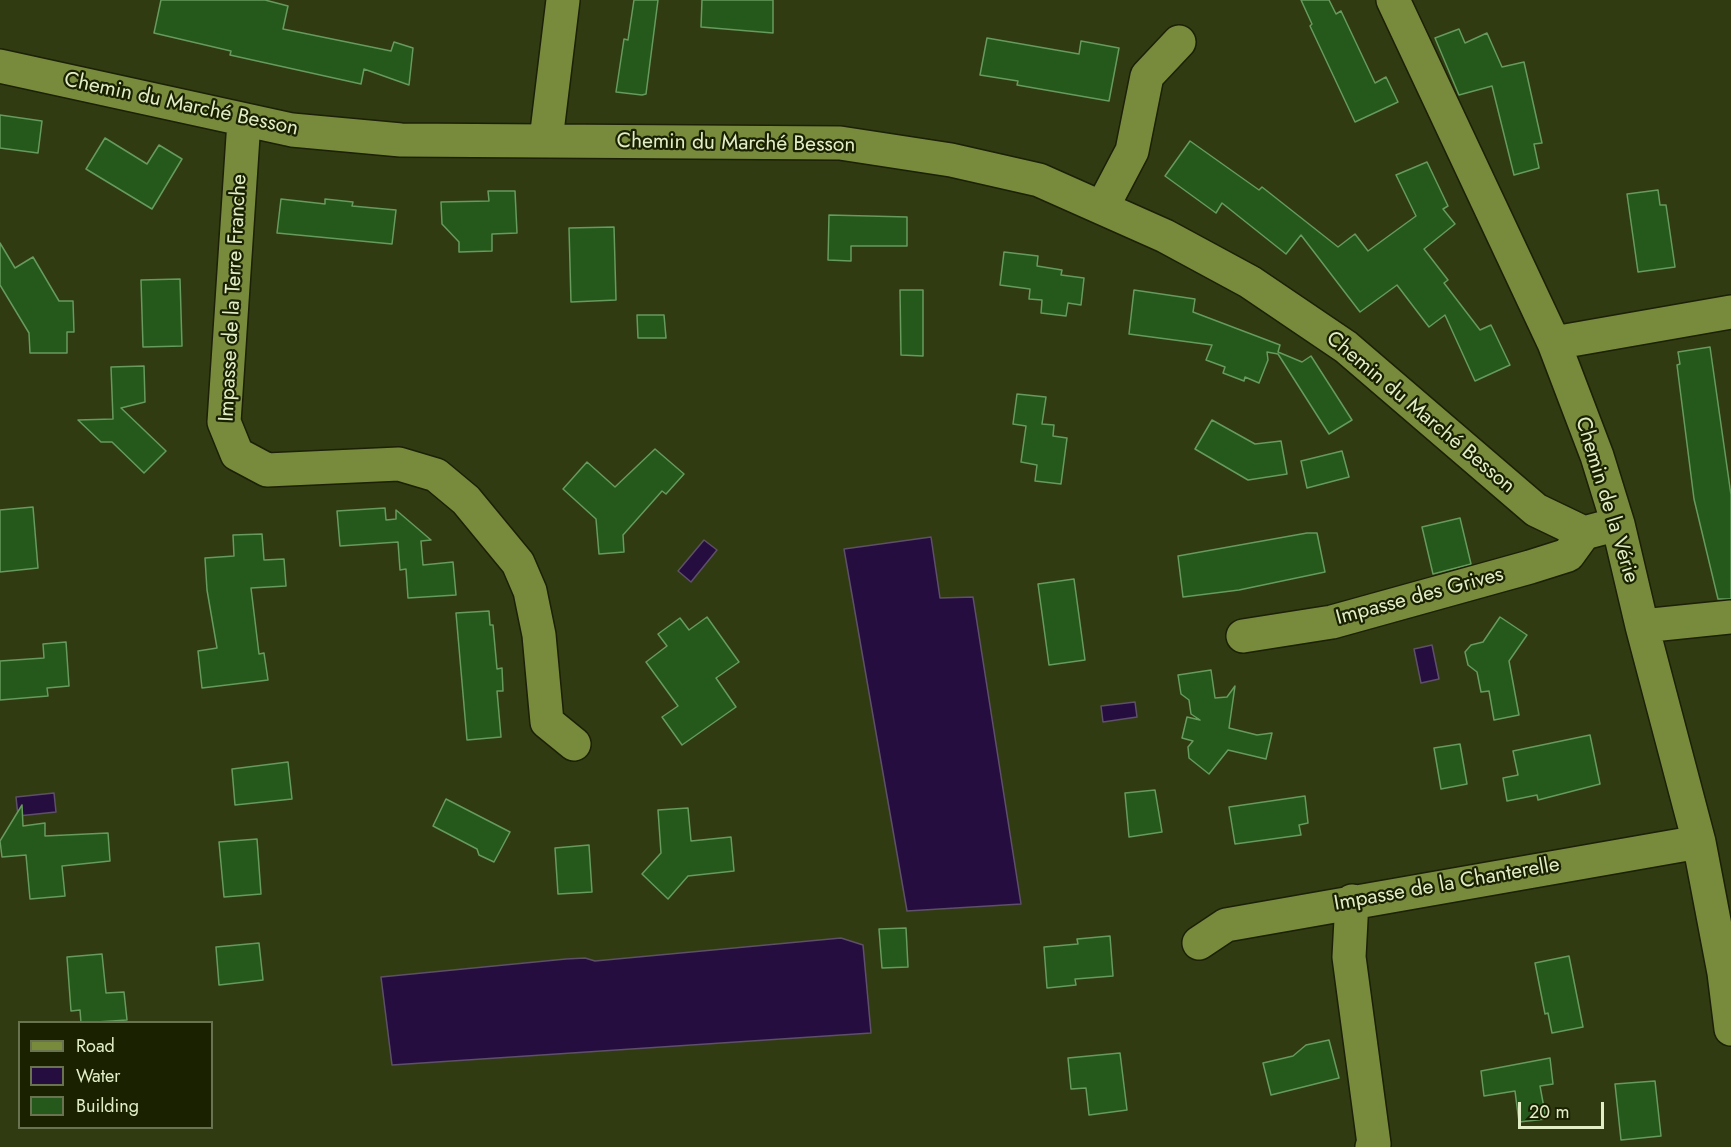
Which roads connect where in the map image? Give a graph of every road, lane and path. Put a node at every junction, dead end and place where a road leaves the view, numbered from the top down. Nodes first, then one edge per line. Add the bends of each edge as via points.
1 (563, 0) edge
2 (1393, 0) edge
3 (1179, 42) dead end
4 (0, 66) edge
5 (244, 121) junction
6 (546, 140) junction
7 (1102, 208) junction
8 (1731, 312) edge
9 (1554, 343) junction
10 (1618, 524) junction
11 (1584, 533) junction
12 (1731, 617) edge
13 (1642, 626) junction
14 (1243, 636) dead end
15 (574, 744) dead end
16 (1699, 842) junction
17 (1352, 901) junction
18 (1199, 943) dead end
19 (1731, 1029) edge
20 (1372, 1147) edge

1 - 6 street
2 - 9 street, Chemin de la Vérie
3 - 7 street via 1147,76 1132,151
4 - 5 street, Chemin du Marché Besson
5 - 6 street, Chemin du Marché Besson via 292,130 402,140
5 - 15 street, Impasse de la Terre Franche via 224,422 237,454 267,470 399,464 435,474 466,500 518,563 530,591 539,635 547,722
6 - 7 street, Chemin du Marché Besson via 840,143 951,160 1039,180
7 - 11 street, Chemin du Marché Besson via 1165,236 1250,282 1346,347 1536,510
8 - 9 street
9 - 10 street, Chemin de la Vérie
10 - 11 street
10 - 13 street, Chemin de la Vérie
11 - 14 street, Impasse des Grives via 1568,555 1530,567 1332,622
12 - 13 street
13 - 16 street, Chemin de la Vérie
16 - 17 street, Impasse de la Chanterelle
16 - 19 street, Chemin de la Vérie
17 - 18 street, Impasse de la Chanterelle via 1226,926
17 - 20 street via 1349,957

